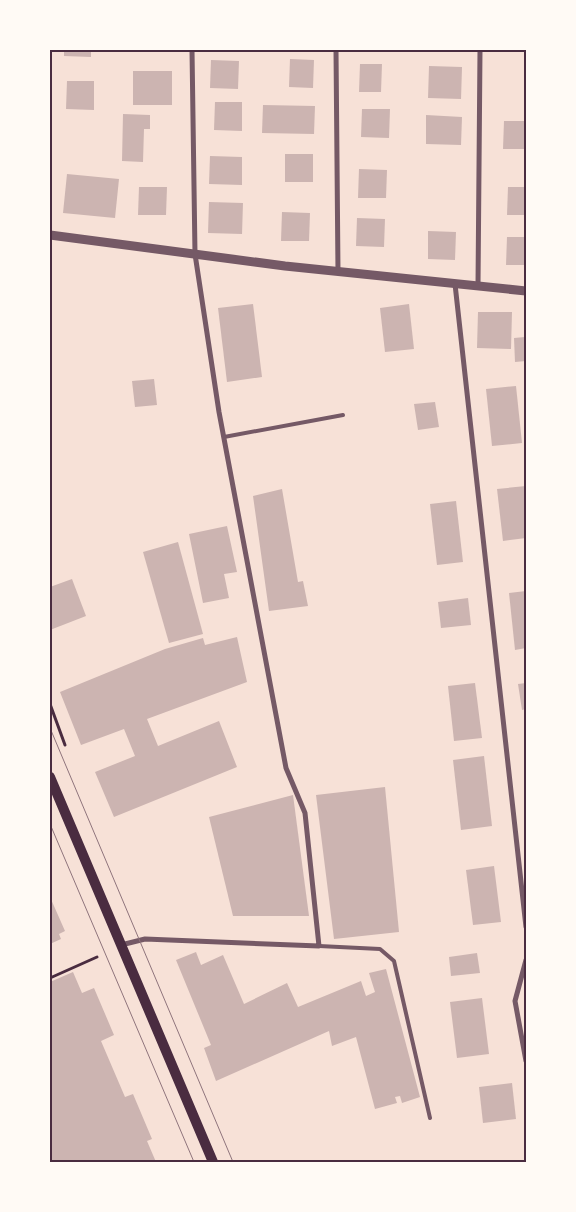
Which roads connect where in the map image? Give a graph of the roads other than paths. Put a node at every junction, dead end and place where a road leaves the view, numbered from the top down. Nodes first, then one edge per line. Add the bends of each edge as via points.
1 (192, 50) edge
2 (336, 50) edge
3 (480, 50) edge
4 (50, 235) edge
5 (195, 254) junction
6 (338, 272) junction
7 (454, 283) junction
8 (478, 286) junction
9 (526, 291) edge
10 (343, 415) dead end
11 (224, 438) junction
12 (50, 777) edge
13 (526, 927) edge
14 (120, 945) junction
15 (319, 946) junction
16 (526, 963) edge
17 (526, 1061) edge
18 (430, 1118) dead end
19 (213, 1162) edge

1 - 5 street
2 - 6 street
3 - 8 street
4 - 5 street
5 - 6 street
5 - 11 street
6 - 7 street
7 - 8 street
7 - 13 street
8 - 9 street
10 - 11 lane
11 - 15 street via 286,768 305,813
12 - 14 main road
14 - 15 street via 145,939
14 - 19 main road
15 - 18 lane via 380,949 394,961
16 - 17 street via 515,1001

